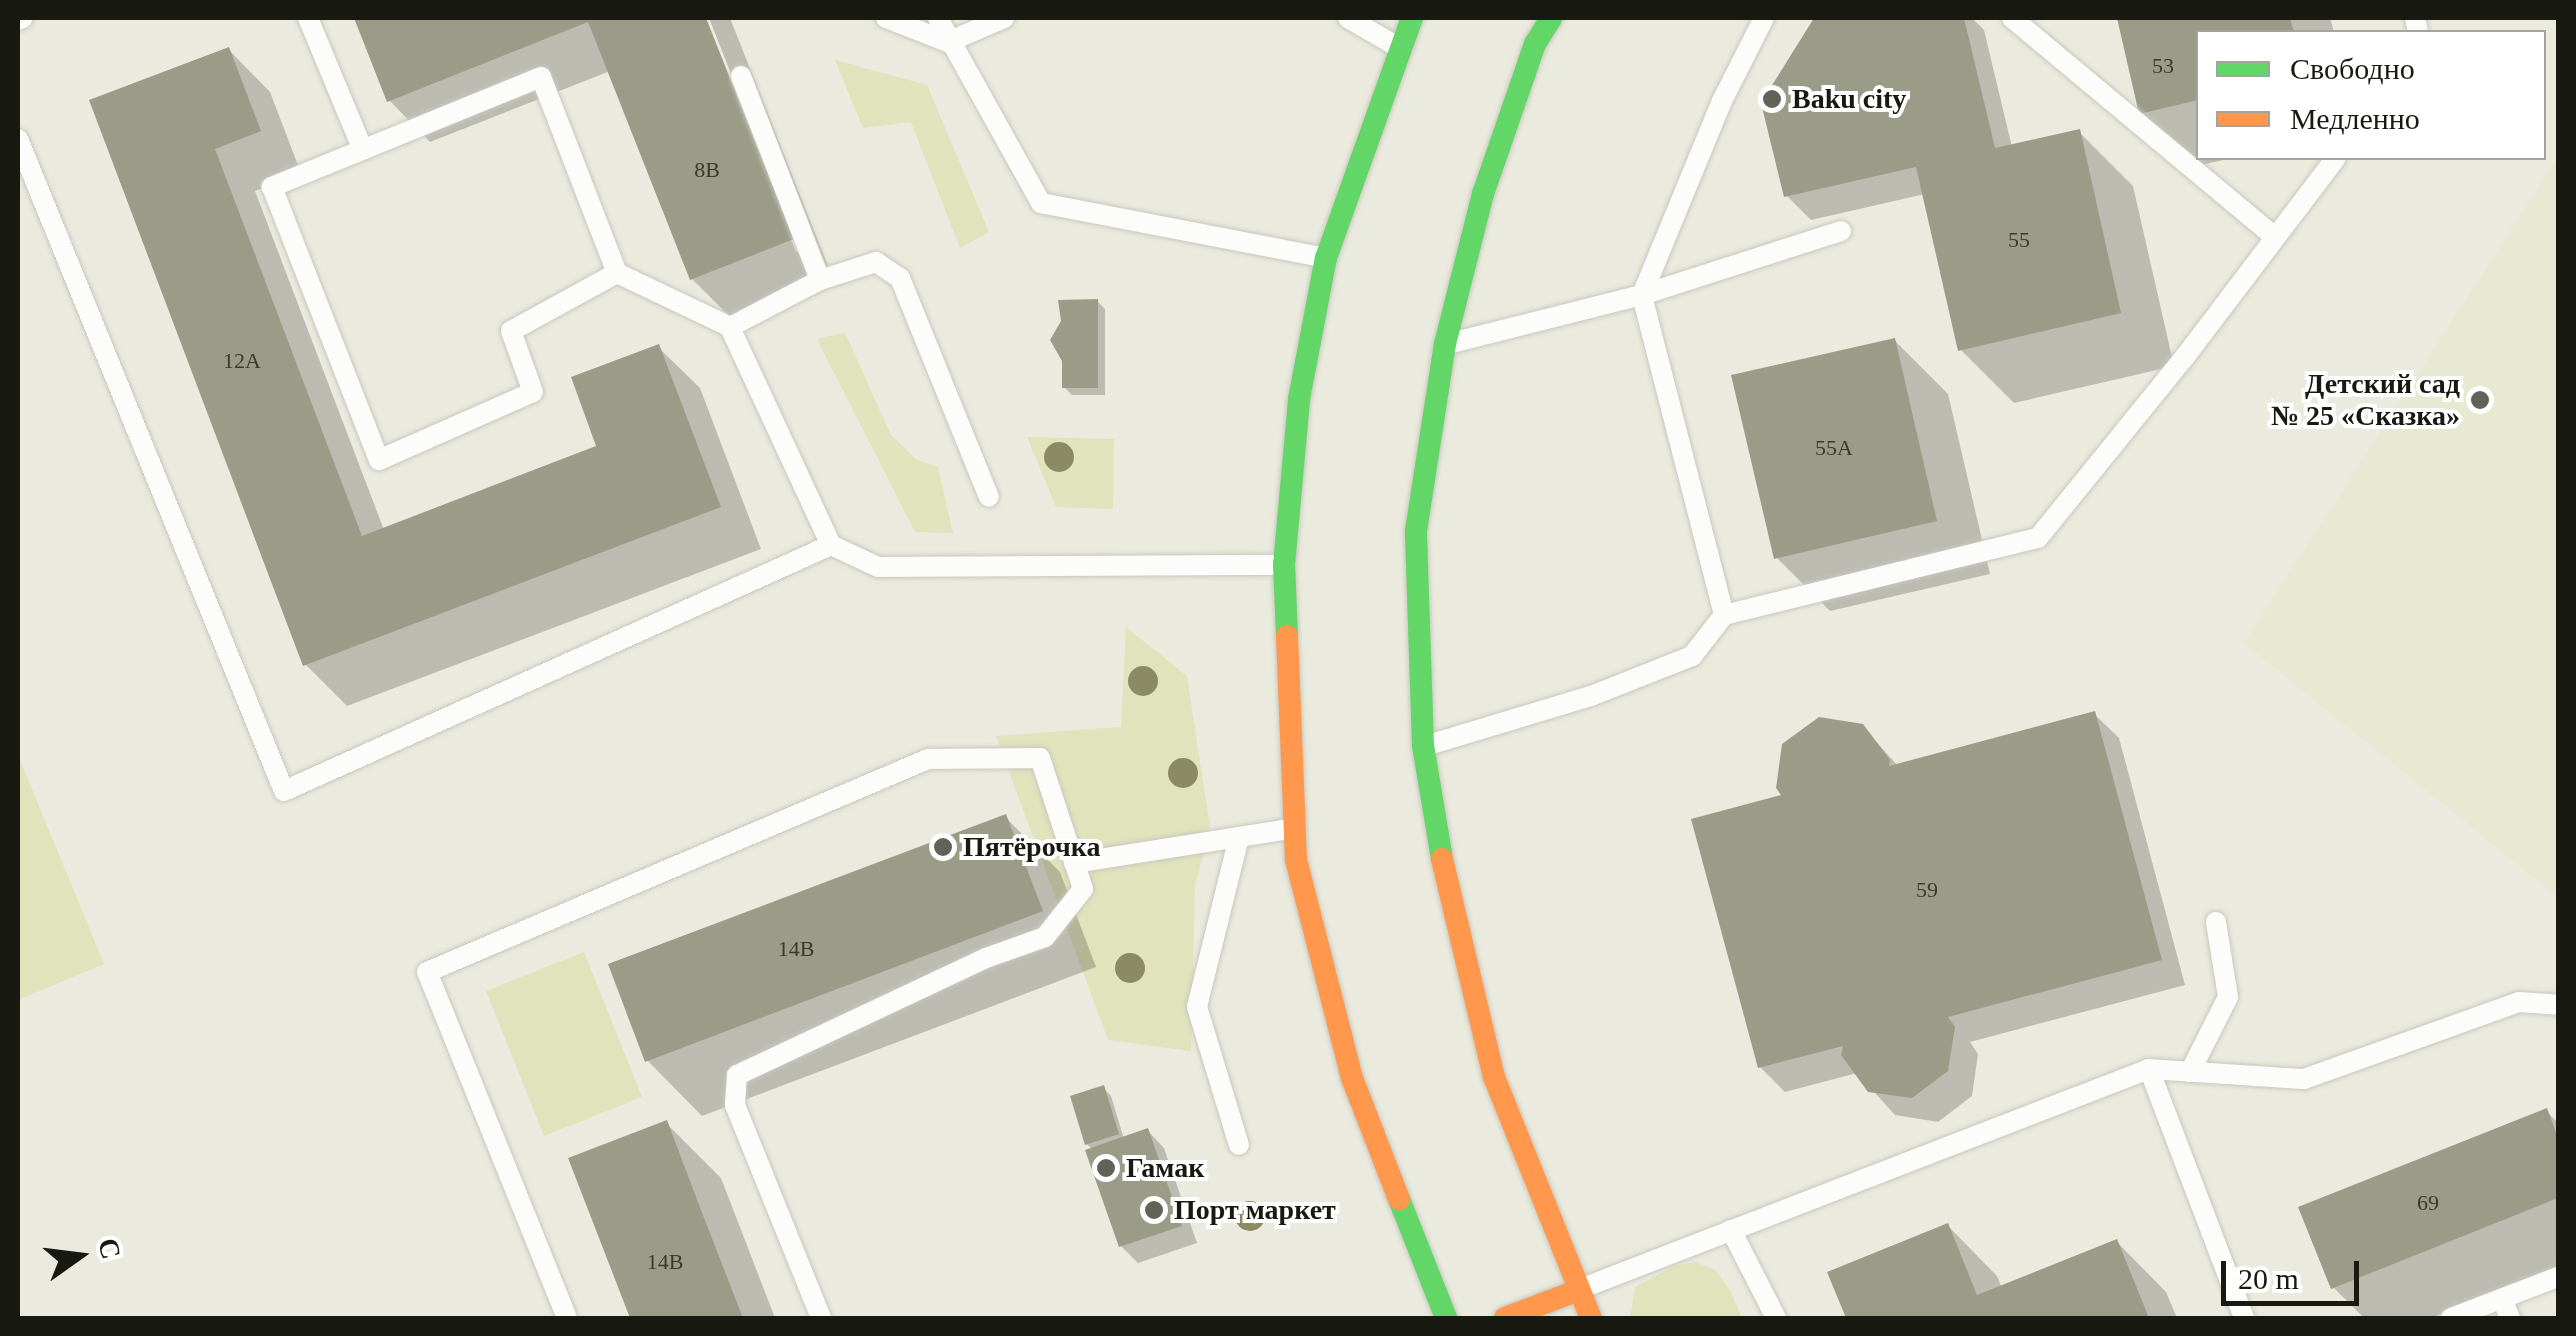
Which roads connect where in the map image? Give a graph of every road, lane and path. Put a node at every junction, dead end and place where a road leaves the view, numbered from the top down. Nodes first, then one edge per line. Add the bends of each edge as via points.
1 (308, 18) edge
2 (886, 18) edge
3 (938, 18) edge
4 (1004, 18) edge
5 (1348, 18) edge
6 (1412, 18) edge
7 (1551, 18) edge
8 (1764, 18) edge
9 (2012, 18) edge
10 (948, 42) junction
11 (1398, 47) junction
12 (741, 76) dead end
13 (18, 140) edge
14 (362, 148) junction
15 (2334, 160) edge
16 (1840, 232) dead end
17 (2275, 238) junction
18 (1326, 258) junction
19 (617, 273) junction
20 (820, 280) junction
21 (1642, 295) junction
22 (730, 327) junction
23 (1445, 344) junction
24 (989, 497) dead end
25 (831, 546) junction
26 (1284, 564) junction
27 (1724, 615) junction
28 (1422, 746) junction
29 (1294, 828) junction
30 (1238, 837) junction
31 (1074, 863) junction
32 (2216, 922) dead end
33 (2558, 1005) edge
34 (2149, 1069) junction
35 (2190, 1072) junction
36 (1239, 1145) dead end
37 (1732, 1230) junction
38 (2558, 1278) edge
39 (1579, 1290) junction
40 (2506, 1309) edge
41 (566, 1318) edge
42 (820, 1318) edge
43 (1446, 1318) edge
44 (1505, 1318) edge
45 (1591, 1318) edge
46 (1776, 1318) edge
47 (2244, 1318) edge
48 (2451, 1318) edge

1 - 14 lane
2 - 10 lane
3 - 10 lane
4 - 10 lane
5 - 11 lane
6 - 11 main road
7 - 23 main road via 1535,44 1482,194
8 - 21 lane via 1722,100
9 - 17 lane
10 - 18 lane via 1041,203
11 - 18 main road
12 - 20 lane
13 - 25 lane via 284,790
14 - 19 lane via 541,76
14 - 19 lane via 272,186 379,460 533,392 511,331
15 - 17 lane
16 - 21 lane
17 - 27 lane via 2038,538
18 - 26 main road via 1299,399
19 - 22 lane
20 - 22 lane
20 - 24 lane via 876,262 900,278
21 - 23 lane
21 - 27 lane
22 - 25 lane
23 - 28 main road via 1416,531
25 - 26 lane via 878,567
26 - 29 main road
27 - 28 lane via 1692,656 1591,696
28 - 39 main road via 1431,811 1494,1077
29 - 30 lane
29 - 43 main road via 1296,860 1352,1078
30 - 31 lane
30 - 36 lane via 1197,1007
31 - 41 lane via 1040,758 928,758 426,972
31 - 42 lane via 1083,889 1045,937 986,958 738,1076 735,1105
32 - 35 lane via 2228,997
33 - 35 lane via 2520,1002 2304,1078
34 - 35 lane
34 - 37 lane
34 - 47 lane
37 - 39 lane
37 - 46 lane
38 - 40 lane
39 - 44 main road
39 - 45 main road
40 - 48 lane

